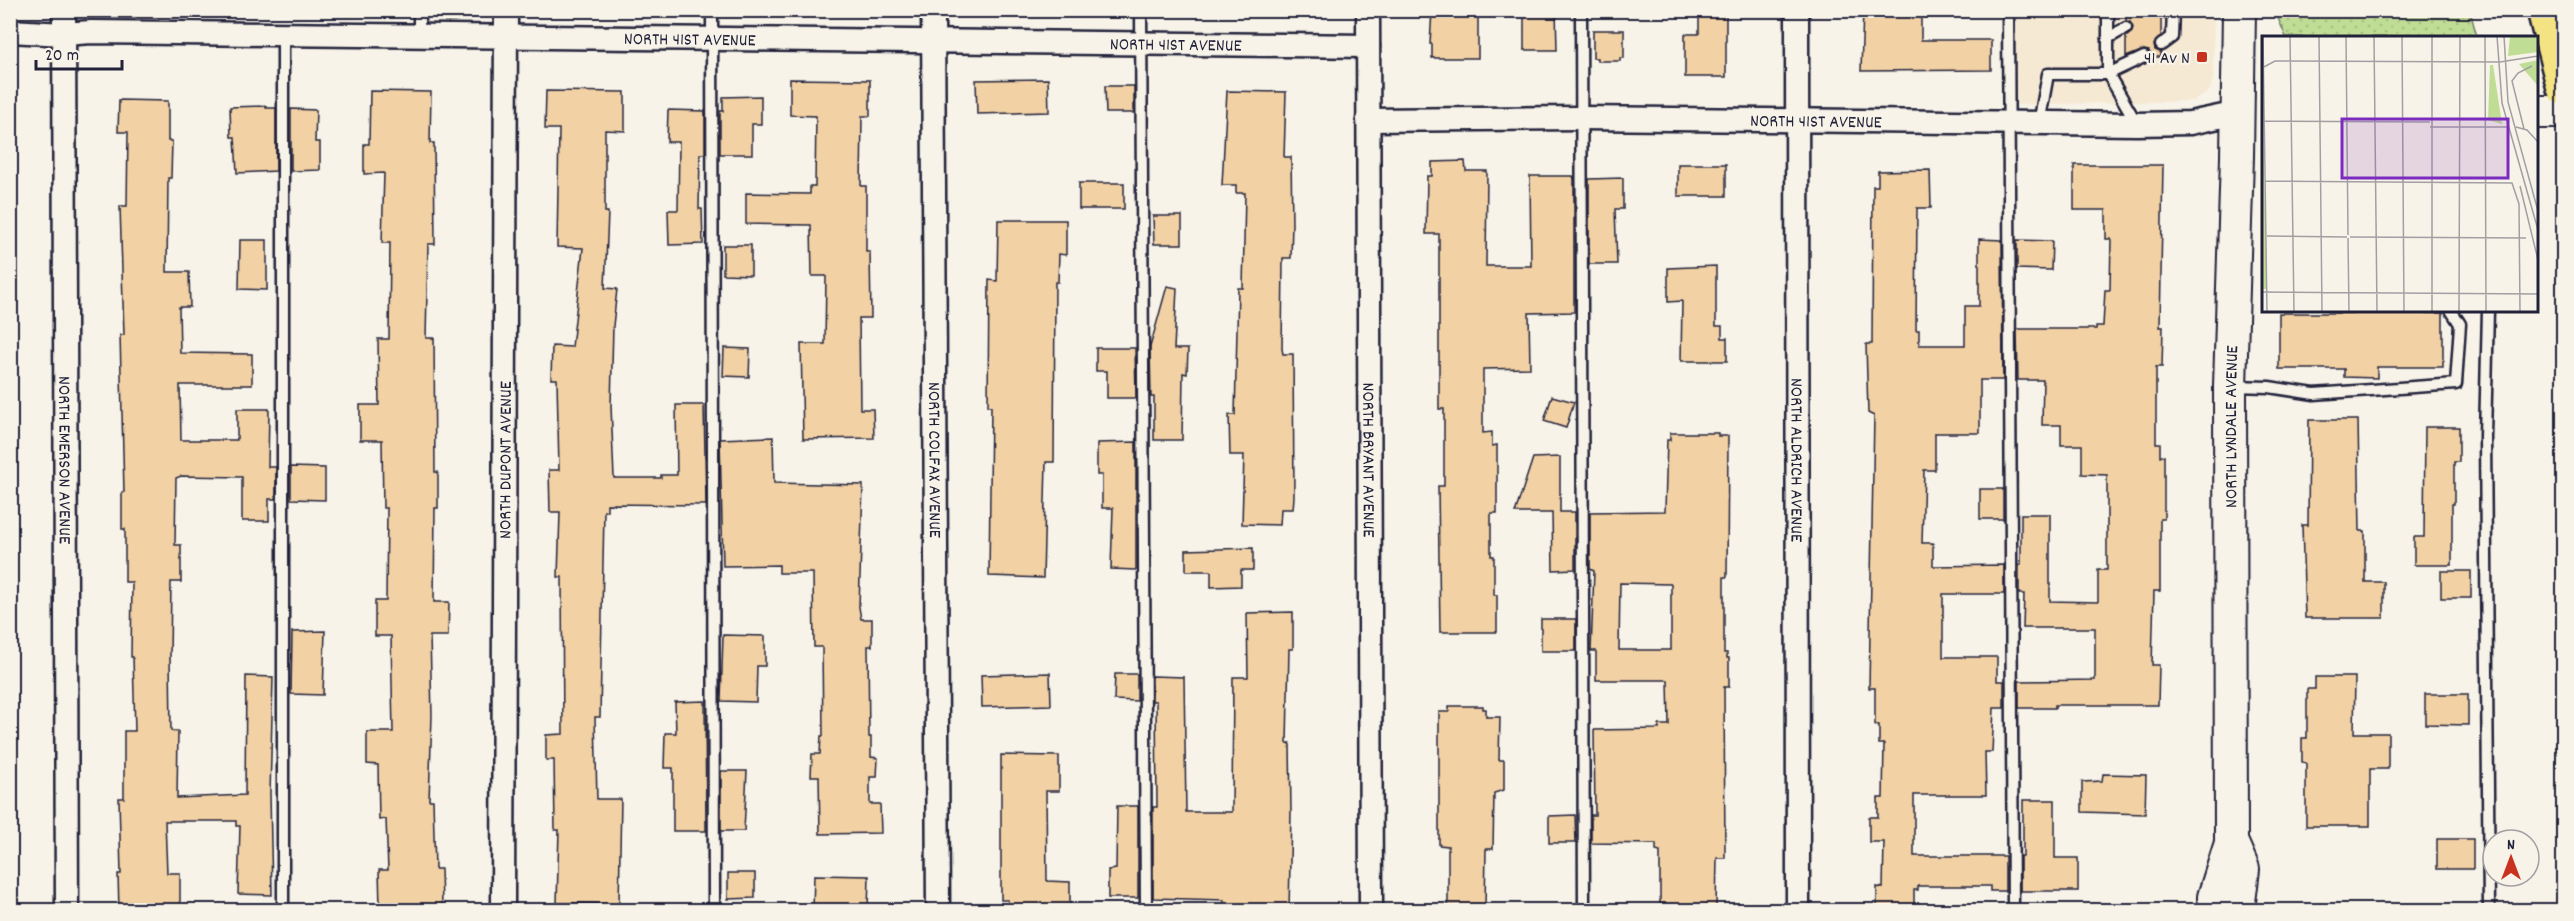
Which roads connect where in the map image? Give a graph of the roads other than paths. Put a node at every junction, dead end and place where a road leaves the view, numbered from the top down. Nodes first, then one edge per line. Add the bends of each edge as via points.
1 (64, 10) edge
2 (419, 10) edge
3 (506, 10) edge
4 (712, 10) edge
5 (933, 10) edge
6 (1141, 10) edge
7 (1368, 10) edge
8 (1581, 10) edge
9 (1797, 10) edge
10 (2008, 10) edge
11 (2108, 10) edge
12 (2173, 10) edge
13 (2239, 10) edge
14 (2544, 10) edge
15 (2126, 28) dead end
16 (10, 31) edge
17 (64, 34) junction
18 (283, 34) junction
19 (419, 36) junction
20 (506, 36) junction
21 (712, 38) junction
22 (2108, 38) junction
23 (933, 41) junction
24 (1141, 43) junction
25 (2161, 45) dead end
26 (1368, 46) junction
27 (2144, 57) dead end
28 (2108, 74) junction
29 (2564, 88) edge
30 (2251, 112) edge
31 (2538, 112) edge
32 (2564, 112) edge
33 (1581, 118) junction
34 (1368, 120) junction
35 (1797, 121) junction
36 (2039, 123) junction
37 (2137, 123) junction
38 (2007, 124) junction
39 (2452, 312) edge
40 (2488, 312) edge
41 (2230, 386) junction
42 (2231, 843) junction
43 (67, 910) edge
44 (283, 910) edge
45 (503, 910) edge
46 (714, 910) edge
47 (938, 910) edge
48 (1146, 910) edge
49 (1371, 910) edge
50 (1584, 910) edge
51 (1798, 910) edge
52 (2013, 910) edge
53 (2214, 910) edge
54 (2238, 910) edge
55 (2489, 910) edge

1 - 17 street, NORTH EMERSON AVENUE
2 - 19 lane
3 - 20 street, NORTH DUPONT AVENUE
4 - 21 lane
5 - 23 street, NORTH COLFAX AVENUE
6 - 24 lane
7 - 26 street, NORTH BRYANT AVENUE
8 - 33 lane
9 - 35 street, NORTH ALDRICH AVENUE
10 - 38 lane
11 - 22 lane
12 - 25 lane via 2172,37
13 - 30 street, NORTH LYNDALE AVENUE
14 - 29 highway
15 - 22 lane
16 - 17 street, NORTH 41ST AVENUE
17 - 18 street, NORTH 41ST AVENUE
17 - 43 street, NORTH EMERSON AVENUE
18 - 19 street, NORTH 41ST AVENUE
18 - 44 lane
19 - 20 street, NORTH 41ST AVENUE
20 - 21 street, NORTH 41ST AVENUE
20 - 45 street, NORTH DUPONT AVENUE
21 - 23 street, NORTH 41ST AVENUE
21 - 46 lane
22 - 28 lane
23 - 24 street, NORTH 41ST AVENUE
23 - 47 street, NORTH COLFAX AVENUE
24 - 26 street, NORTH 41ST AVENUE
24 - 48 lane
26 - 34 street, NORTH BRYANT AVENUE
27 - 28 lane
28 - 36 lane via 2048,74
28 - 37 lane
30 - 37 street, NORTH 41ST AVENUE via 2190,123
30 - 41 street, NORTH LYNDALE AVENUE
31 - 32 street
33 - 34 street, NORTH 41ST AVENUE
33 - 35 street, NORTH 41ST AVENUE
33 - 50 lane
34 - 49 street, NORTH BRYANT AVENUE
35 - 38 street, NORTH 41ST AVENUE
35 - 51 street, NORTH ALDRICH AVENUE
36 - 37 street, NORTH 41ST AVENUE
36 - 38 street, NORTH 41ST AVENUE
38 - 52 lane
39 - 41 lane via 2460,324 2456,384 2314,394
40 - 55 lane via 2485,448
41 - 42 street, NORTH LYNDALE AVENUE
42 - 53 street, NORTH LYNDALE AVENUE via 2214,897
42 - 54 street, NORTH LYNDALE AVENUE via 2242,868

